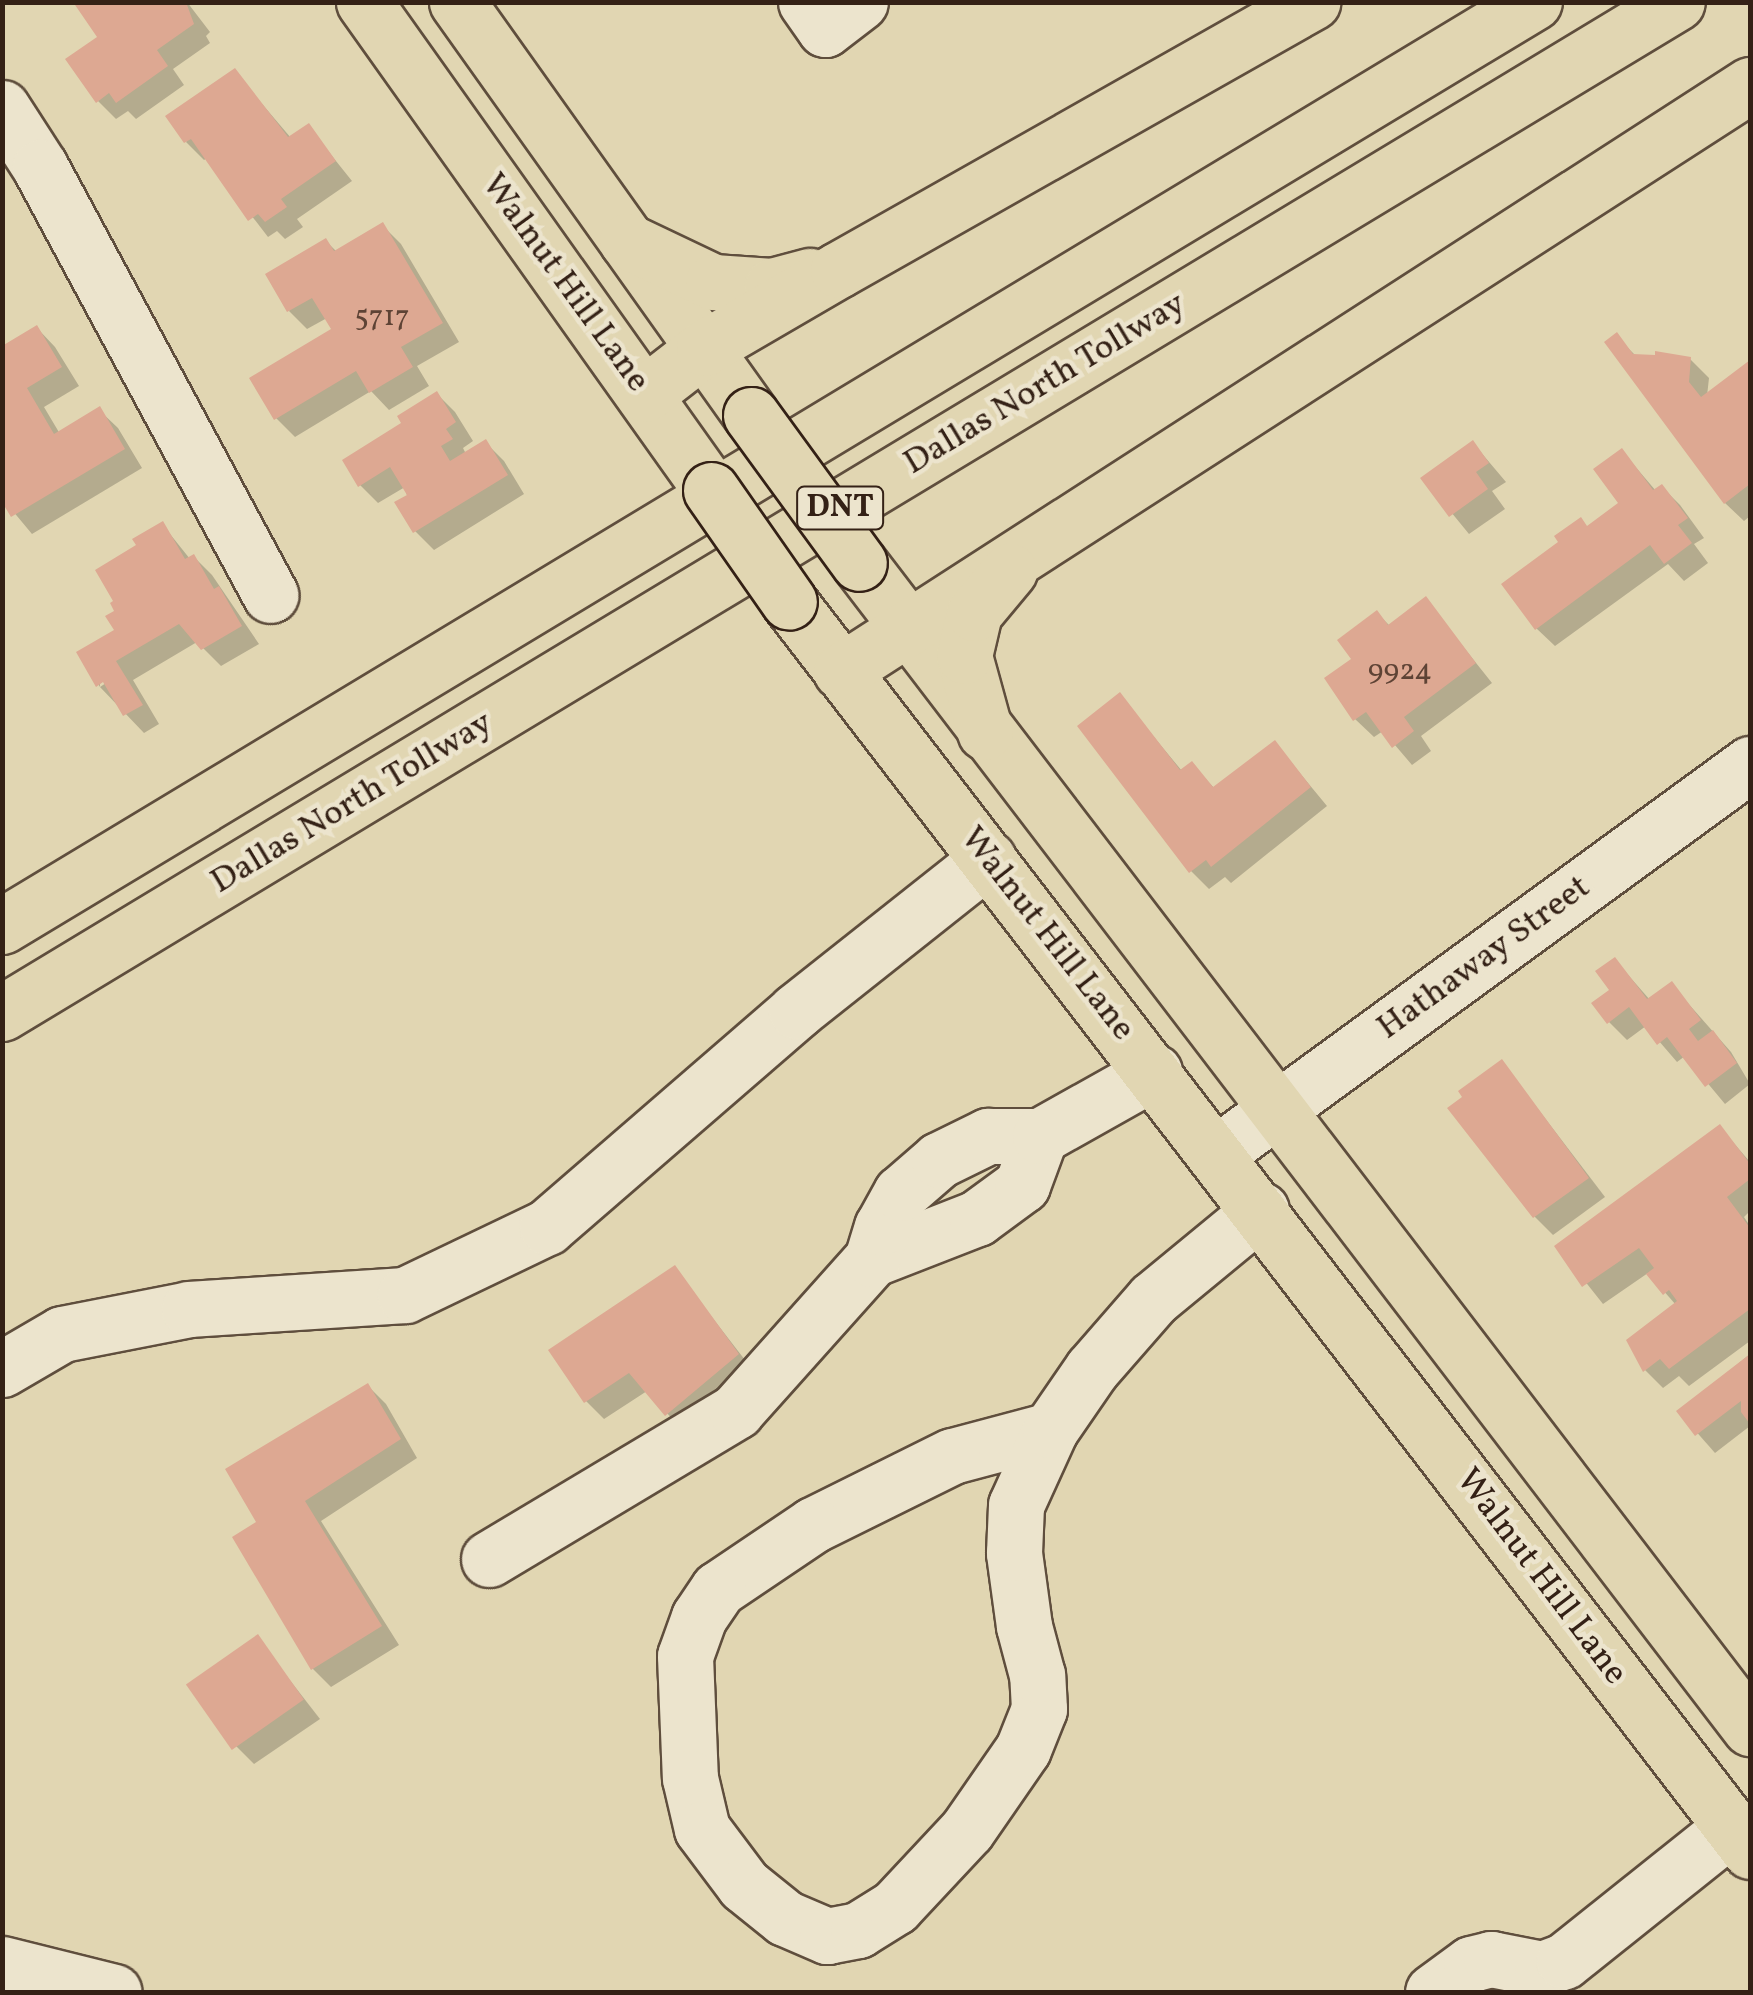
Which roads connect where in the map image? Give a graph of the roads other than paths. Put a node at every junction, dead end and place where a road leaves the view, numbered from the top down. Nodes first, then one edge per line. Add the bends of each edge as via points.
1 (364, 2) edge
2 (457, 2) edge
3 (806, 2) edge
4 (860, 2) edge
5 (1312, 2) edge
6 (1534, 2) edge
7 (1676, 2) edge
8 (1750, 85) edge
9 (2, 108) edge
10 (627, 241) junction
11 (838, 270) junction
12 (704, 348) junction
13 (644, 394) junction
14 (1028, 547) junction
15 (270, 595) dead end
16 (908, 628) junction
17 (842, 671) junction
18 (986, 732) junction
19 (1750, 764) edge
20 (988, 859) junction
21 (2, 926) edge
22 (2, 1013) edge
23 (1154, 1072) junction
24 (1278, 1108) junction
25 (1217, 1153) junction
26 (1261, 1210) junction
27 (2, 1369) edge
28 (1050, 1430) junction
29 (488, 1559) dead end
30 (1750, 1728) edge
31 (1741, 1839) edge
32 (2, 1964) edge
33 (114, 1992) edge
34 (1433, 1992) edge

1 - 13 main road, Walnut Hill Lane
2 - 10 main road
3 - 4 street via 825,29
5 - 11 main road
6 - 21 main road, DNT
7 - 22 main road, Dallas North Tollway / DNT
8 - 14 main road
9 - 15 street
10 - 11 main road via 712,282 772,286
10 - 12 main road
11 - 12 main road
12 - 13 main road
12 - 16 main road, bridge
13 - 17 main road, Walnut Hill Lane, bridge
14 - 16 main road
14 - 18 main road via 974,614 964,656
16 - 17 main road
16 - 18 main road
17 - 20 main road, Walnut Hill Lane
18 - 24 main road
19 - 24 street, Hathaway Street
20 - 23 main road, Walnut Hill Lane
20 - 27 street via 796,1011 547,1227 405,1294 188,1310 62,1334
23 - 25 main road, Walnut Hill Lane
23 - 29 street via 1040,1136 1022,1184 976,1218 872,1258 736,1411
24 - 25 street, Hathaway Street
24 - 30 main road
25 - 26 main road, Walnut Hill Lane
26 - 28 street via 1153,1299
26 - 31 main road, Walnut Hill Lane
28 - 28 street via 1016,1505 1014,1553 1039,1709 1023,1748 967,1830 894,1907 858,1930 826,1936 785,1918 744,1885 702,1830 690,1778 685,1656 699,1617 718,1589 813,1525 952,1456
31 - 34 street via 1564,1962 1542,1969 1491,1960 1471,1964
32 - 33 street

